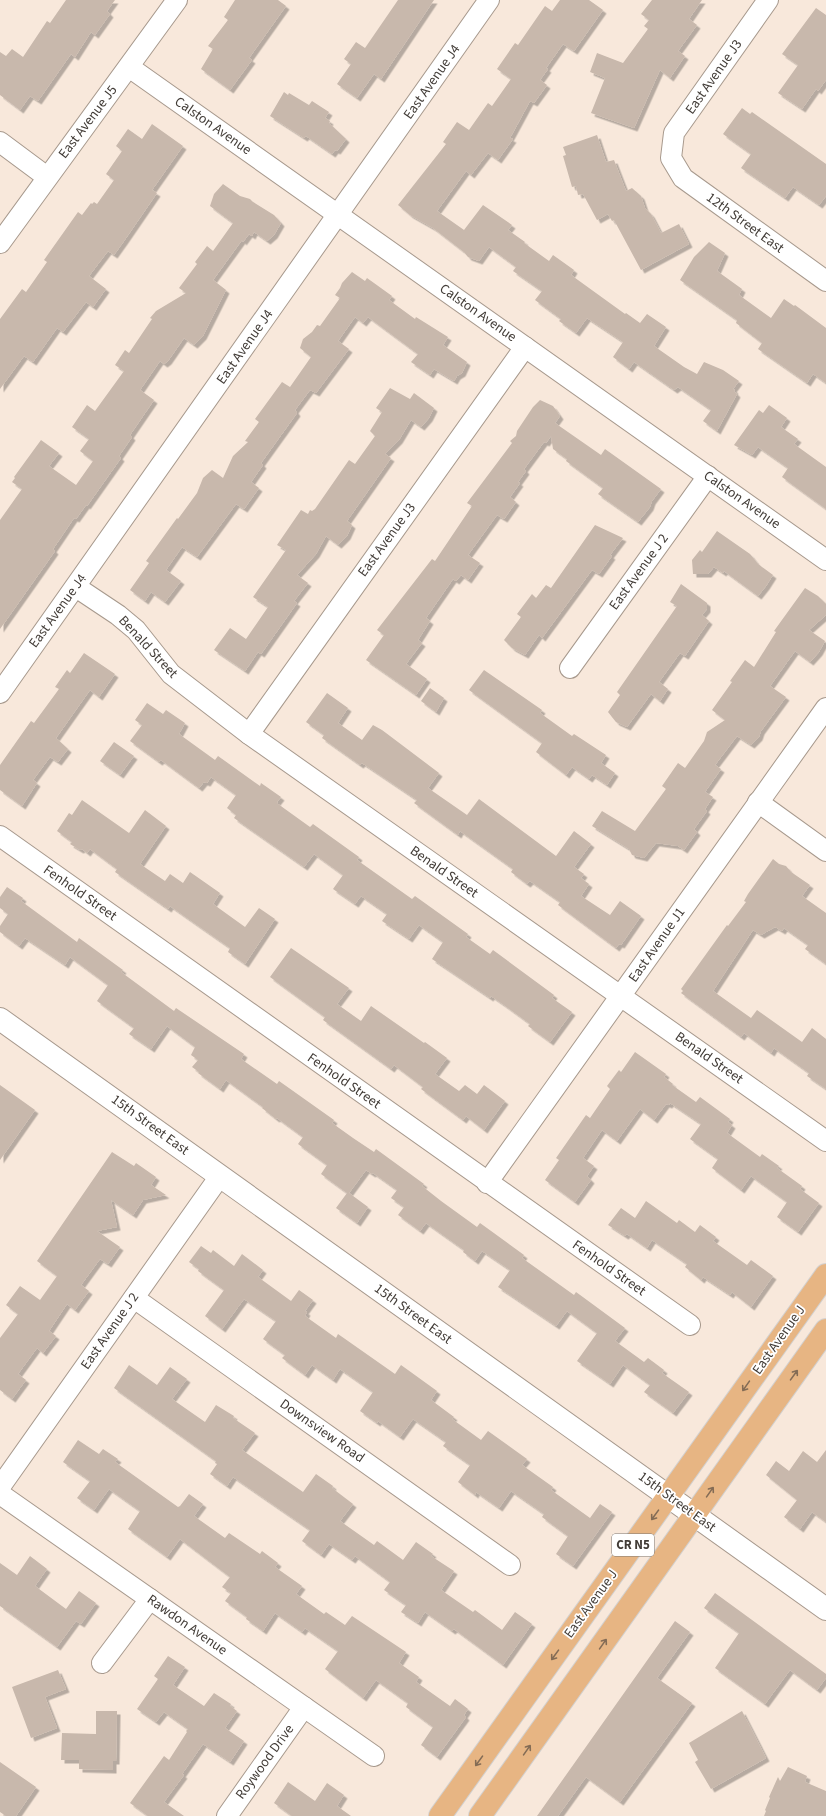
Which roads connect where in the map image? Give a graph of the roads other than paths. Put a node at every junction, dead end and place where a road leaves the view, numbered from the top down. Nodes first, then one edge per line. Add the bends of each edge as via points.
1 (177, 0) edge
2 (489, 0) edge
3 (768, 0) edge
4 (129, 67) junction
5 (0, 142) edge
6 (671, 158) joint
7 (47, 177) junction
8 (339, 215) junction
9 (0, 243) edge
10 (826, 281) edge
11 (525, 347) junction
12 (708, 476) junction
13 (826, 560) edge
14 (76, 587) junction
15 (570, 668) dead end
16 (6, 670) edge
17 (0, 692) edge
18 (826, 708) edge
19 (249, 734) junction
20 (758, 802) junction
21 (0, 836) edge
22 (826, 851) edge
23 (620, 996) junction
24 (0, 1019) edge
25 (826, 1141) edge
26 (220, 1176) junction
27 (487, 1183) junction
28 (826, 1275) edge
29 (134, 1298) junction
30 (690, 1325) dead end
31 (826, 1330) edge
32 (0, 1487) edge
33 (0, 1494) edge
34 (669, 1496) junction
35 (694, 1516) junction
36 (510, 1565) dead end
37 (150, 1599) junction
38 (826, 1609) edge
39 (102, 1663) dead end
40 (304, 1707) junction
41 (374, 1756) dead end
42 (227, 1816) edge
43 (440, 1816) edge
44 (480, 1816) edge

1 - 4 street, East Avenue J5
2 - 8 street, East Avenue J4
3 - 6 street, East Avenue J3 via 674,133
4 - 7 street, East Avenue J5
4 - 8 street, Calston Avenue
5 - 7 street
6 - 10 street, 12th Street East via 683,178
7 - 9 street, East Avenue J5
8 - 11 street, Calston Avenue
8 - 14 street, East Avenue J4
11 - 12 street, Calston Avenue
11 - 19 street, East Avenue J3
12 - 13 street, Calston Avenue
12 - 15 street, East Avenue J 2
14 - 16 street, East Avenue J4
14 - 19 street, Benald Street via 136,630 171,674
16 - 17 street, East Avenue J4
18 - 20 street, East Avenue J1
19 - 23 street, Benald Street
20 - 22 street
20 - 23 street, East Avenue J1
21 - 27 street, Fenhold Street
23 - 25 street, Benald Street
23 - 27 street, East Avenue J1
24 - 26 street, 15th Street East
26 - 29 street, East Avenue J 2
26 - 34 street, 15th Street East
27 - 30 street, Fenhold Street
28 -> 34 main road, East Avenue J / CR N5
29 - 32 street, East Avenue J 2
29 - 36 street, Downsview Road
35 -> 31 main road, CR N5
33 - 37 street, Rawdon Avenue
34 - 35 street, 15th Street East
34 -> 43 main road, East Avenue J / CR N5
35 - 38 street, 15th Street East
44 -> 35 main road, CR N5
37 - 39 street
37 - 40 street, Rawdon Avenue
40 - 41 street, Rawdon Avenue
40 - 42 street, Roywood Drive

